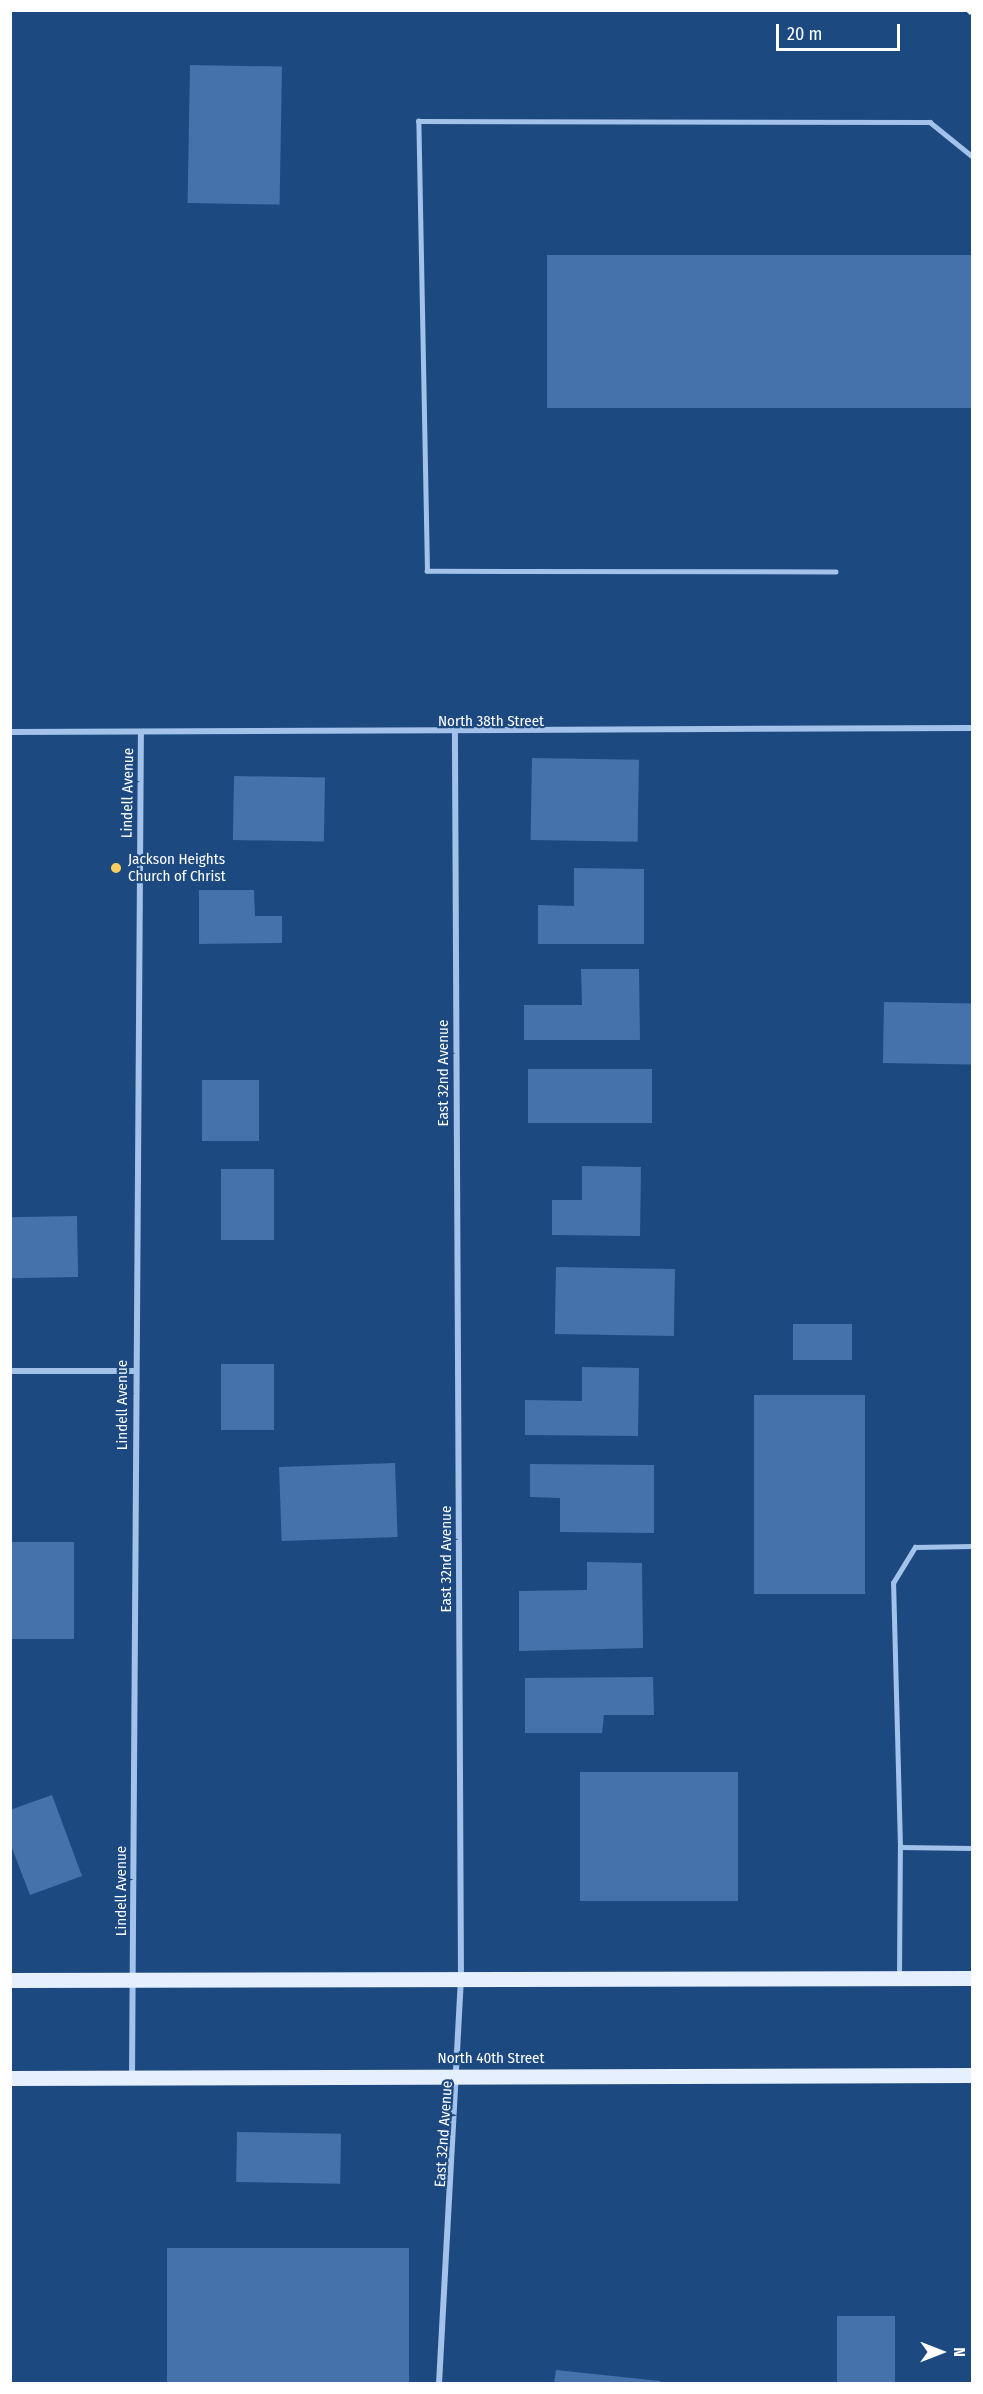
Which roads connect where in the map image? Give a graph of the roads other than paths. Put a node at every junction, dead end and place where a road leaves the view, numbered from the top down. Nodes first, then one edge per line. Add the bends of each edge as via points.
1 (972, 156) edge
2 (837, 572) dead end
3 (972, 729) edge
4 (10, 732) edge
5 (141, 732) junction
6 (455, 734) junction
7 (10, 1371) edge
8 (135, 1371) junction
9 (972, 1546) edge
10 (900, 1847) junction
11 (972, 1848) edge
12 (899, 1978) junction
13 (972, 1978) edge
14 (461, 1979) junction
15 (10, 1980) edge
16 (133, 1980) junction
17 (972, 2075) edge
18 (132, 2078) junction
19 (460, 2078) junction
20 (10, 2079) edge
21 (439, 2384) edge

1 - 2 lane via 930,122 418,121 427,571
3 - 6 street, North 38th Street
4 - 5 street, North 38th Street
5 - 6 street, North 38th Street
5 - 8 street, Lindell Avenue
6 - 14 street, East 32nd Avenue
7 - 8 street
8 - 16 street, Lindell Avenue
9 - 10 lane via 915,1547 893,1583
10 - 11 lane
10 - 12 lane
12 - 13 main road
12 - 14 main road
14 - 16 main road
14 - 19 street, East 32nd Avenue
15 - 16 main road
16 - 18 street, Lindell Avenue
17 - 19 main road, North 40th Street
18 - 19 main road, North 40th Street
18 - 20 main road, North 40th Street
19 - 21 street, East 32nd Avenue

